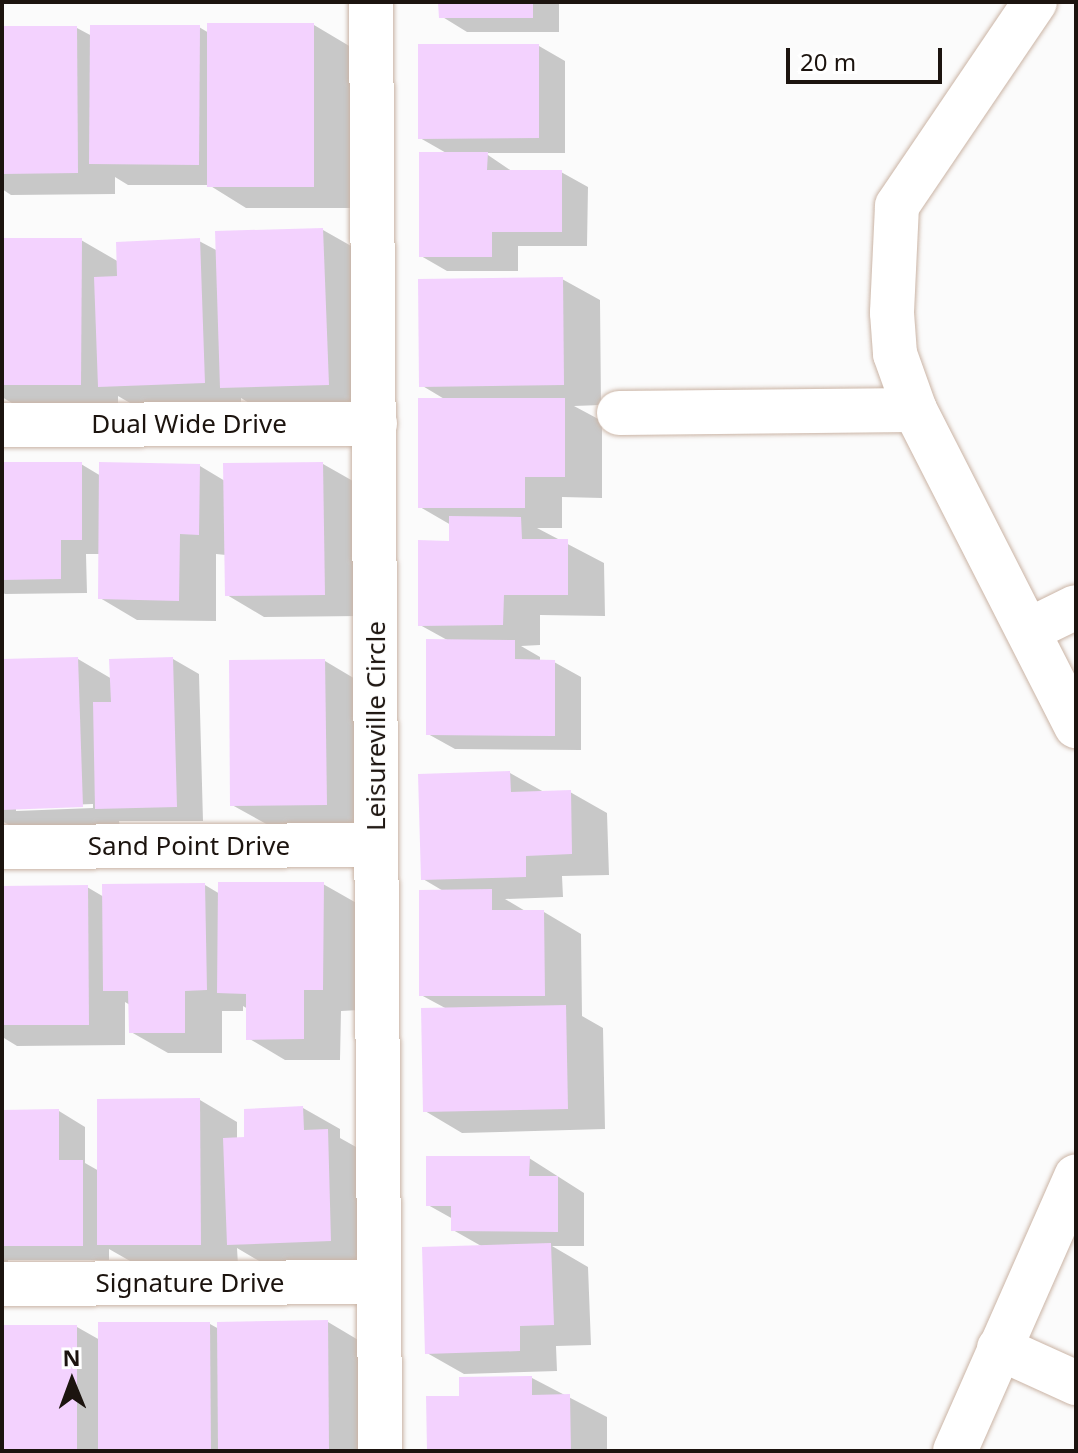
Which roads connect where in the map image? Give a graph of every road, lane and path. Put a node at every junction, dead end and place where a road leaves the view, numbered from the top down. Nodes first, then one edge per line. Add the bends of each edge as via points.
1 (371, 2) edge
2 (1035, 2) edge
3 (915, 410) junction
4 (619, 413) dead end
5 (375, 424) junction
6 (2, 425) edge
7 (1076, 607) edge
8 (1029, 630) junction
9 (1076, 726) edge
10 (376, 845) junction
11 (2, 847) edge
12 (1076, 1177) edge
13 (378, 1282) junction
14 (2, 1284) edge
15 (999, 1348) junction
16 (1076, 1383) edge
17 (380, 1451) edge
18 (955, 1451) edge

1 - 5 street, Leisureville Circle
2 - 3 street via 897,206 895,354
3 - 4 street
3 - 8 street
5 - 6 street, Dual Wide Drive
5 - 10 street, Leisureville Circle
7 - 8 street
8 - 9 street
10 - 11 street, Sand Point Drive
10 - 13 street, Leisureville Circle
12 - 15 street
13 - 14 street, Signature Drive
13 - 17 street, Leisureville Circle
15 - 16 street
15 - 18 street

